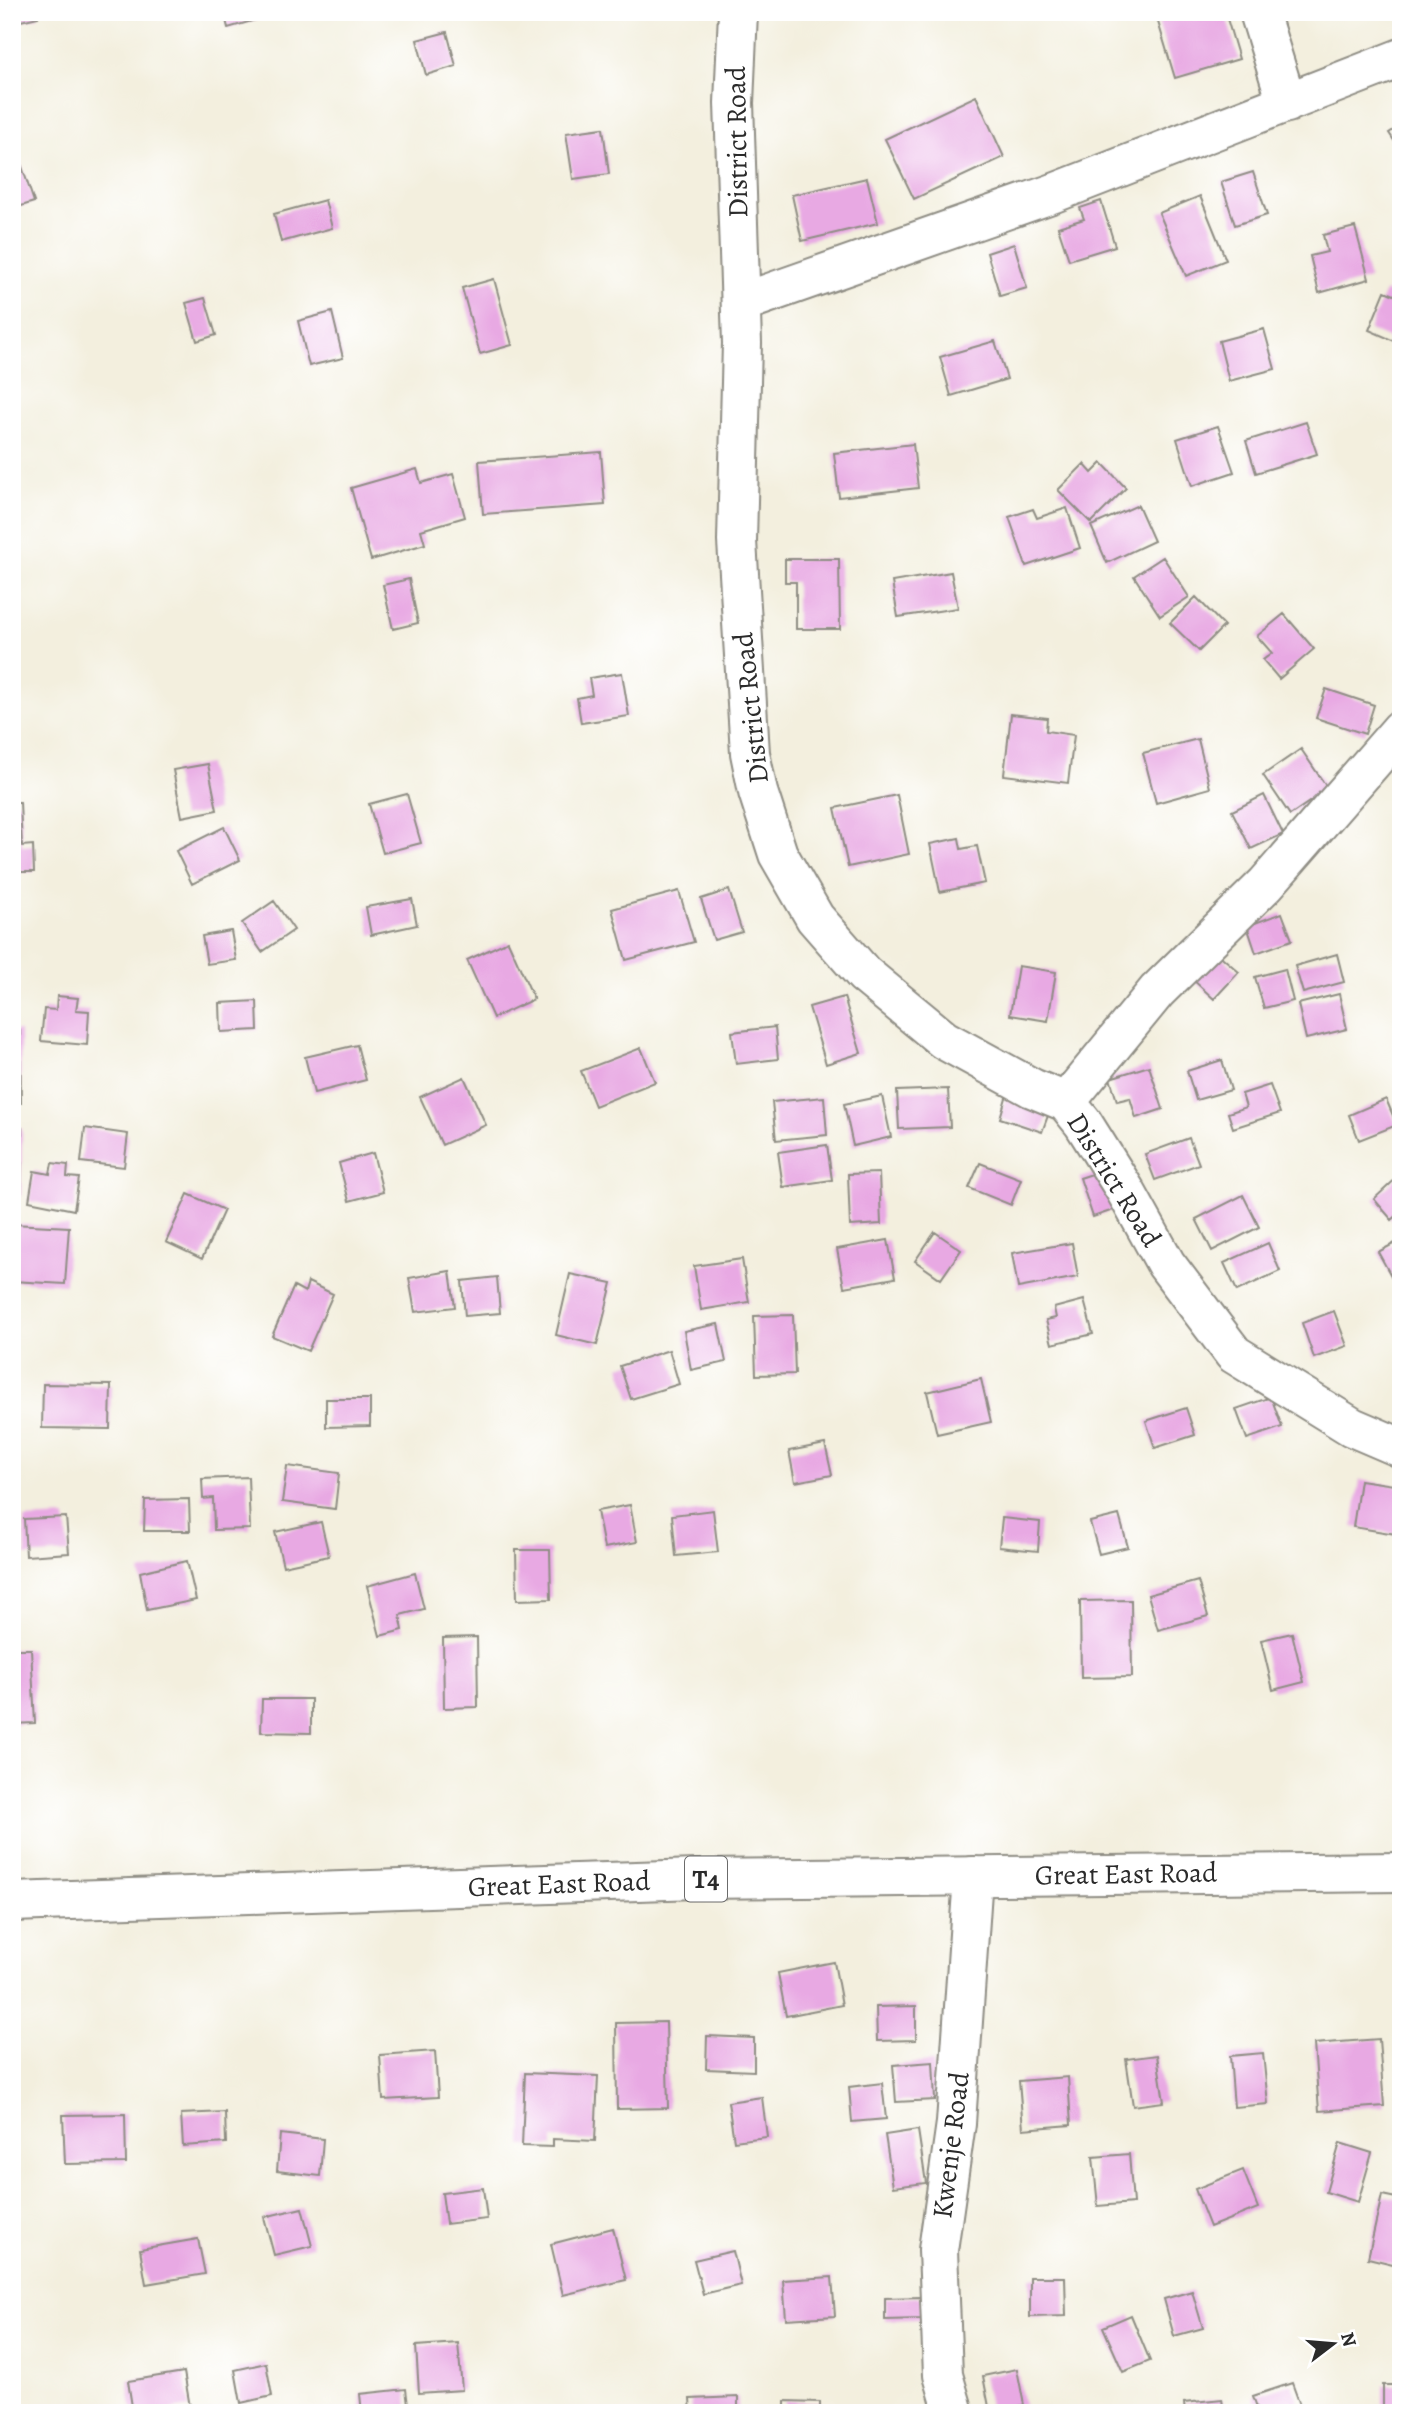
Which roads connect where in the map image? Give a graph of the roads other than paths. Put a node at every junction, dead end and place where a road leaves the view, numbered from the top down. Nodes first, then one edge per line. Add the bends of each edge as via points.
1 (738, 12) edge
2 (1259, 12) edge
3 (1401, 58) edge
4 (1287, 103) junction
5 (741, 303) junction
6 (1401, 729) edge
7 (1066, 1102) junction
8 (1401, 1448) edge
9 (1401, 1872) edge
10 (973, 1876) junction
11 (12, 1902) edge
12 (954, 2413) edge

1 - 5 main road, District Road via 734,103
2 - 4 main road
3 - 4 main road
4 - 5 main road via 1054,193
5 - 7 main road, District Road via 737,541 750,753 778,853 815,918 864,974 944,1040
6 - 7 main road via 1266,884 1157,991
7 - 8 main road, District Road via 1118,1179 1166,1264 1234,1354 1352,1427
9 - 10 main road, Great East Road / T4
10 - 11 main road, Great East Road / T4 via 683,1880
10 - 12 main road, Kwenje Road via 956,2123 938,2250 943,2375

